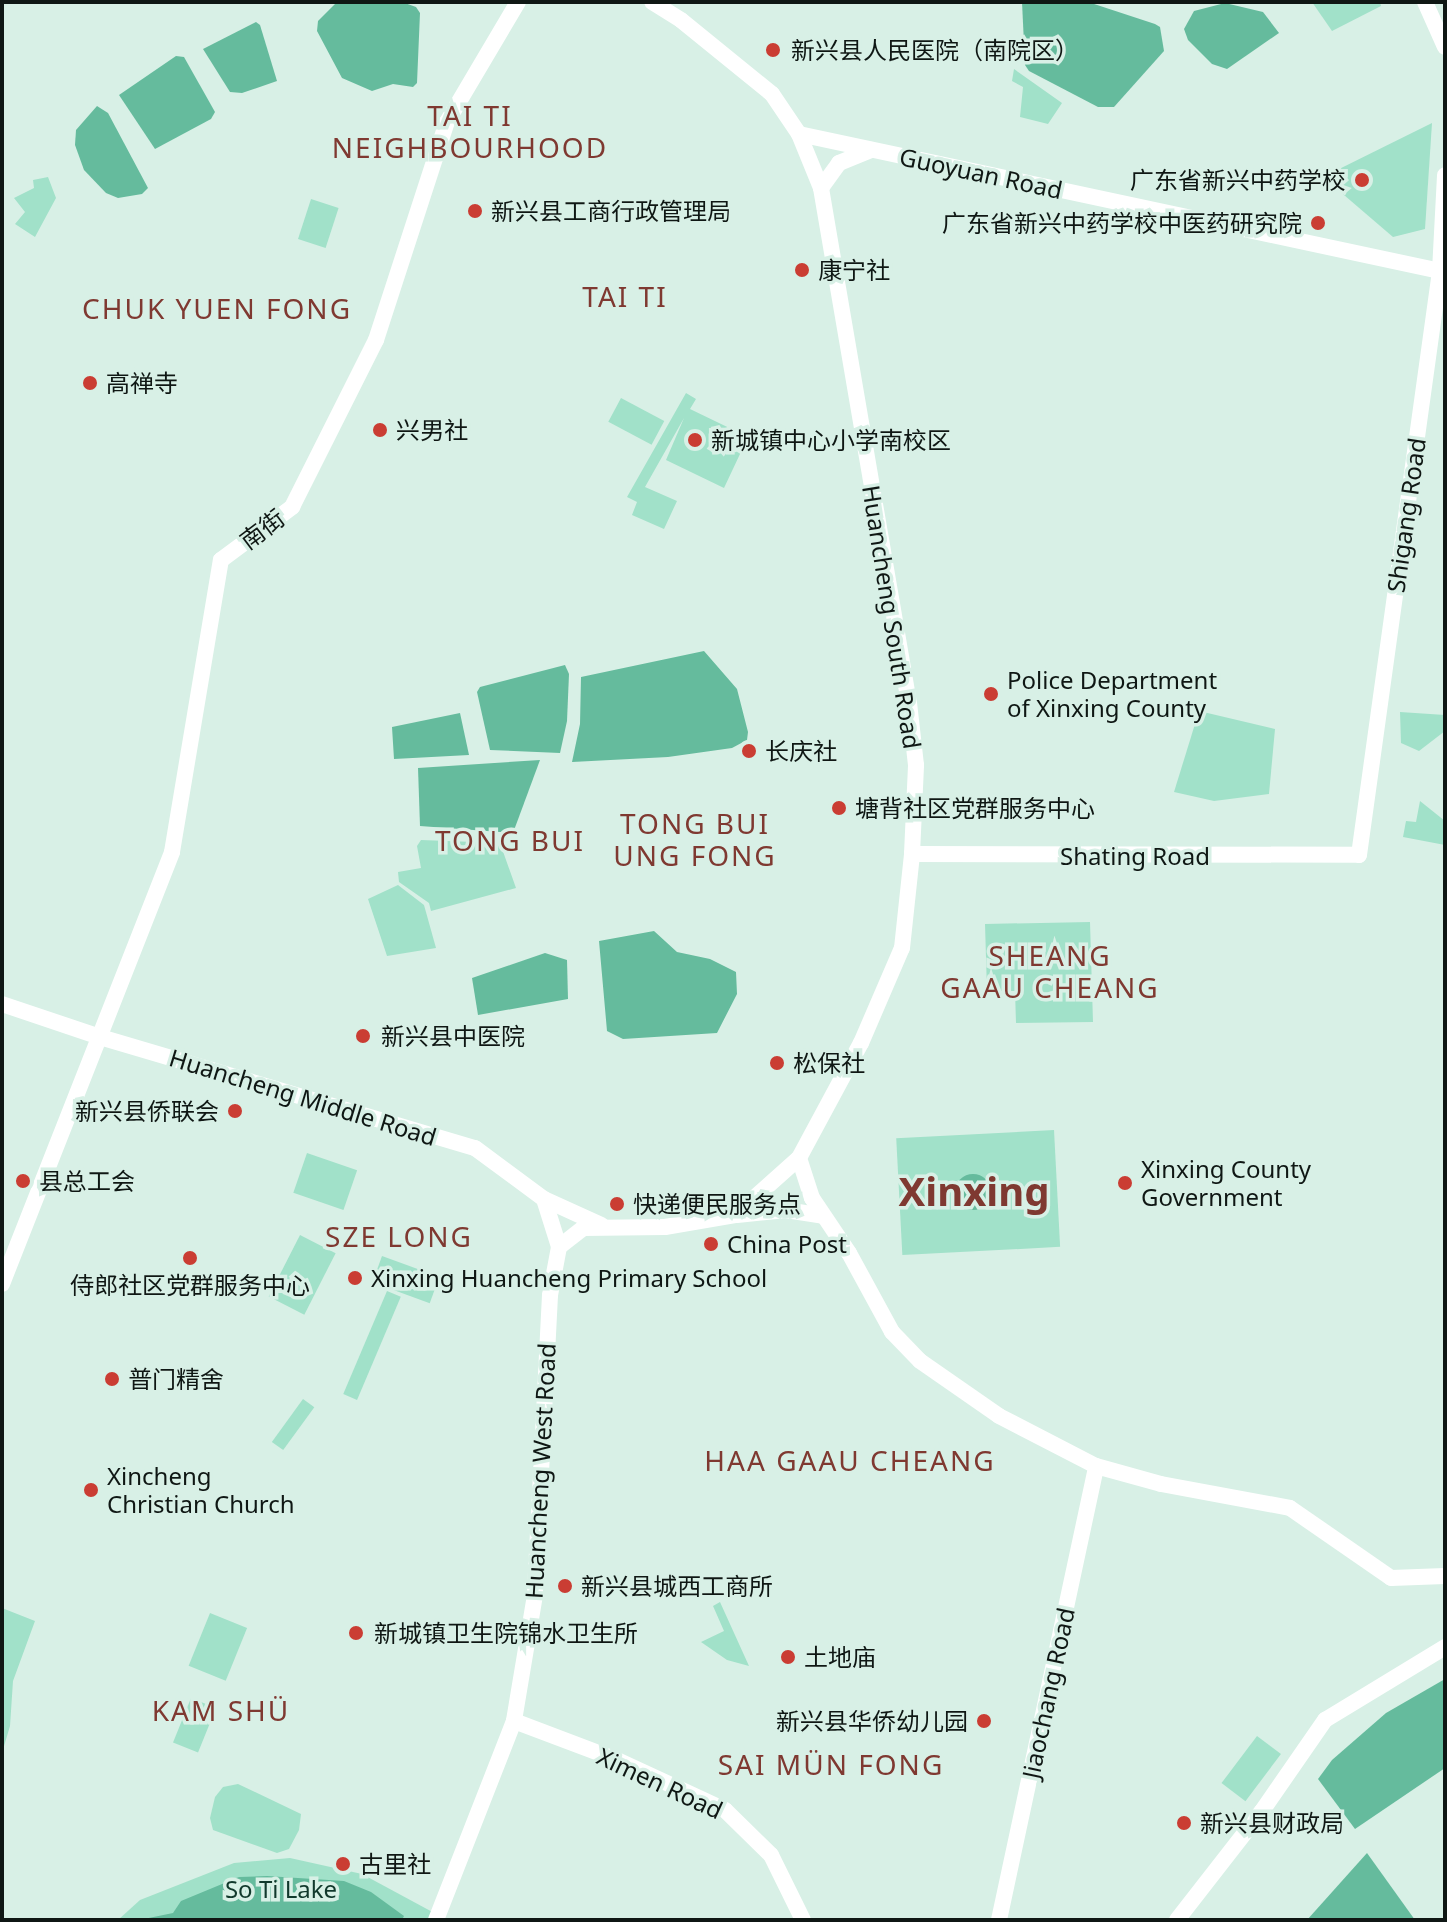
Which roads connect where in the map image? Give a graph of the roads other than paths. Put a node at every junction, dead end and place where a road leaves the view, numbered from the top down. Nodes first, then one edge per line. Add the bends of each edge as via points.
1 (518, 2) edge
2 (652, 2) edge
3 (1425, 2) edge
4 (1445, 47) edge
5 (799, 134) junction
6 (874, 150) junction
7 (1445, 175) edge
8 (821, 188) junction
9 (1443, 272) edge
10 (912, 854) junction
11 (1359, 855) joint
12 (2, 1004) edge
13 (100, 1037) junction
14 (799, 1158) junction
15 (544, 1199) junction
16 (735, 1215) junction
17 (822, 1216) junction
18 (603, 1225) junction
19 (559, 1247) junction
20 (2, 1284) edge
21 (1096, 1466) junction
22 (1445, 1576) edge
23 (1445, 1647) edge
24 (514, 1721) junction
25 (436, 1920) edge
26 (803, 1920) edge
27 (999, 1920) edge
28 (1177, 1920) edge

1 - 13 street, 南街 via 447,122 376,340 292,507 221,560 172,852
2 - 5 street, Huancheng South Road via 772,94
3 - 4 street
5 - 6 street, Guoyuan Road
5 - 8 street, Huancheng South Road
6 - 8 street via 839,163
6 - 9 street, Guoyuan Road
7 - 9 street, Shigang Road
8 - 10 street, Huancheng South Road via 909,703 916,765
9 - 11 street, Shigang Road
10 - 11 street, Shating Road
10 - 14 street, Huancheng South Road via 902,948 861,1043
12 - 13 street, Huancheng Middle Road
13 - 15 street, Huancheng Middle Road via 475,1148
13 - 20 street, 南街
14 - 16 street, Huancheng South Road
14 - 17 street
15 - 18 street, Huancheng Middle Road
15 - 19 street
16 - 17 street via 786,1210
16 - 18 street via 665,1227
17 - 21 street via 849,1253 892,1332 920,1361 999,1416
18 - 19 street via 583,1228
19 - 24 street, Huancheng West Road via 550,1295 535,1595
21 - 22 street via 1290,1508 1391,1578
21 - 27 street, Jiaochang Road
23 - 28 street via 1325,1720
24 - 25 street, Huancheng West Road
24 - 26 street, Ximen Road via 617,1760 725,1810 771,1855

